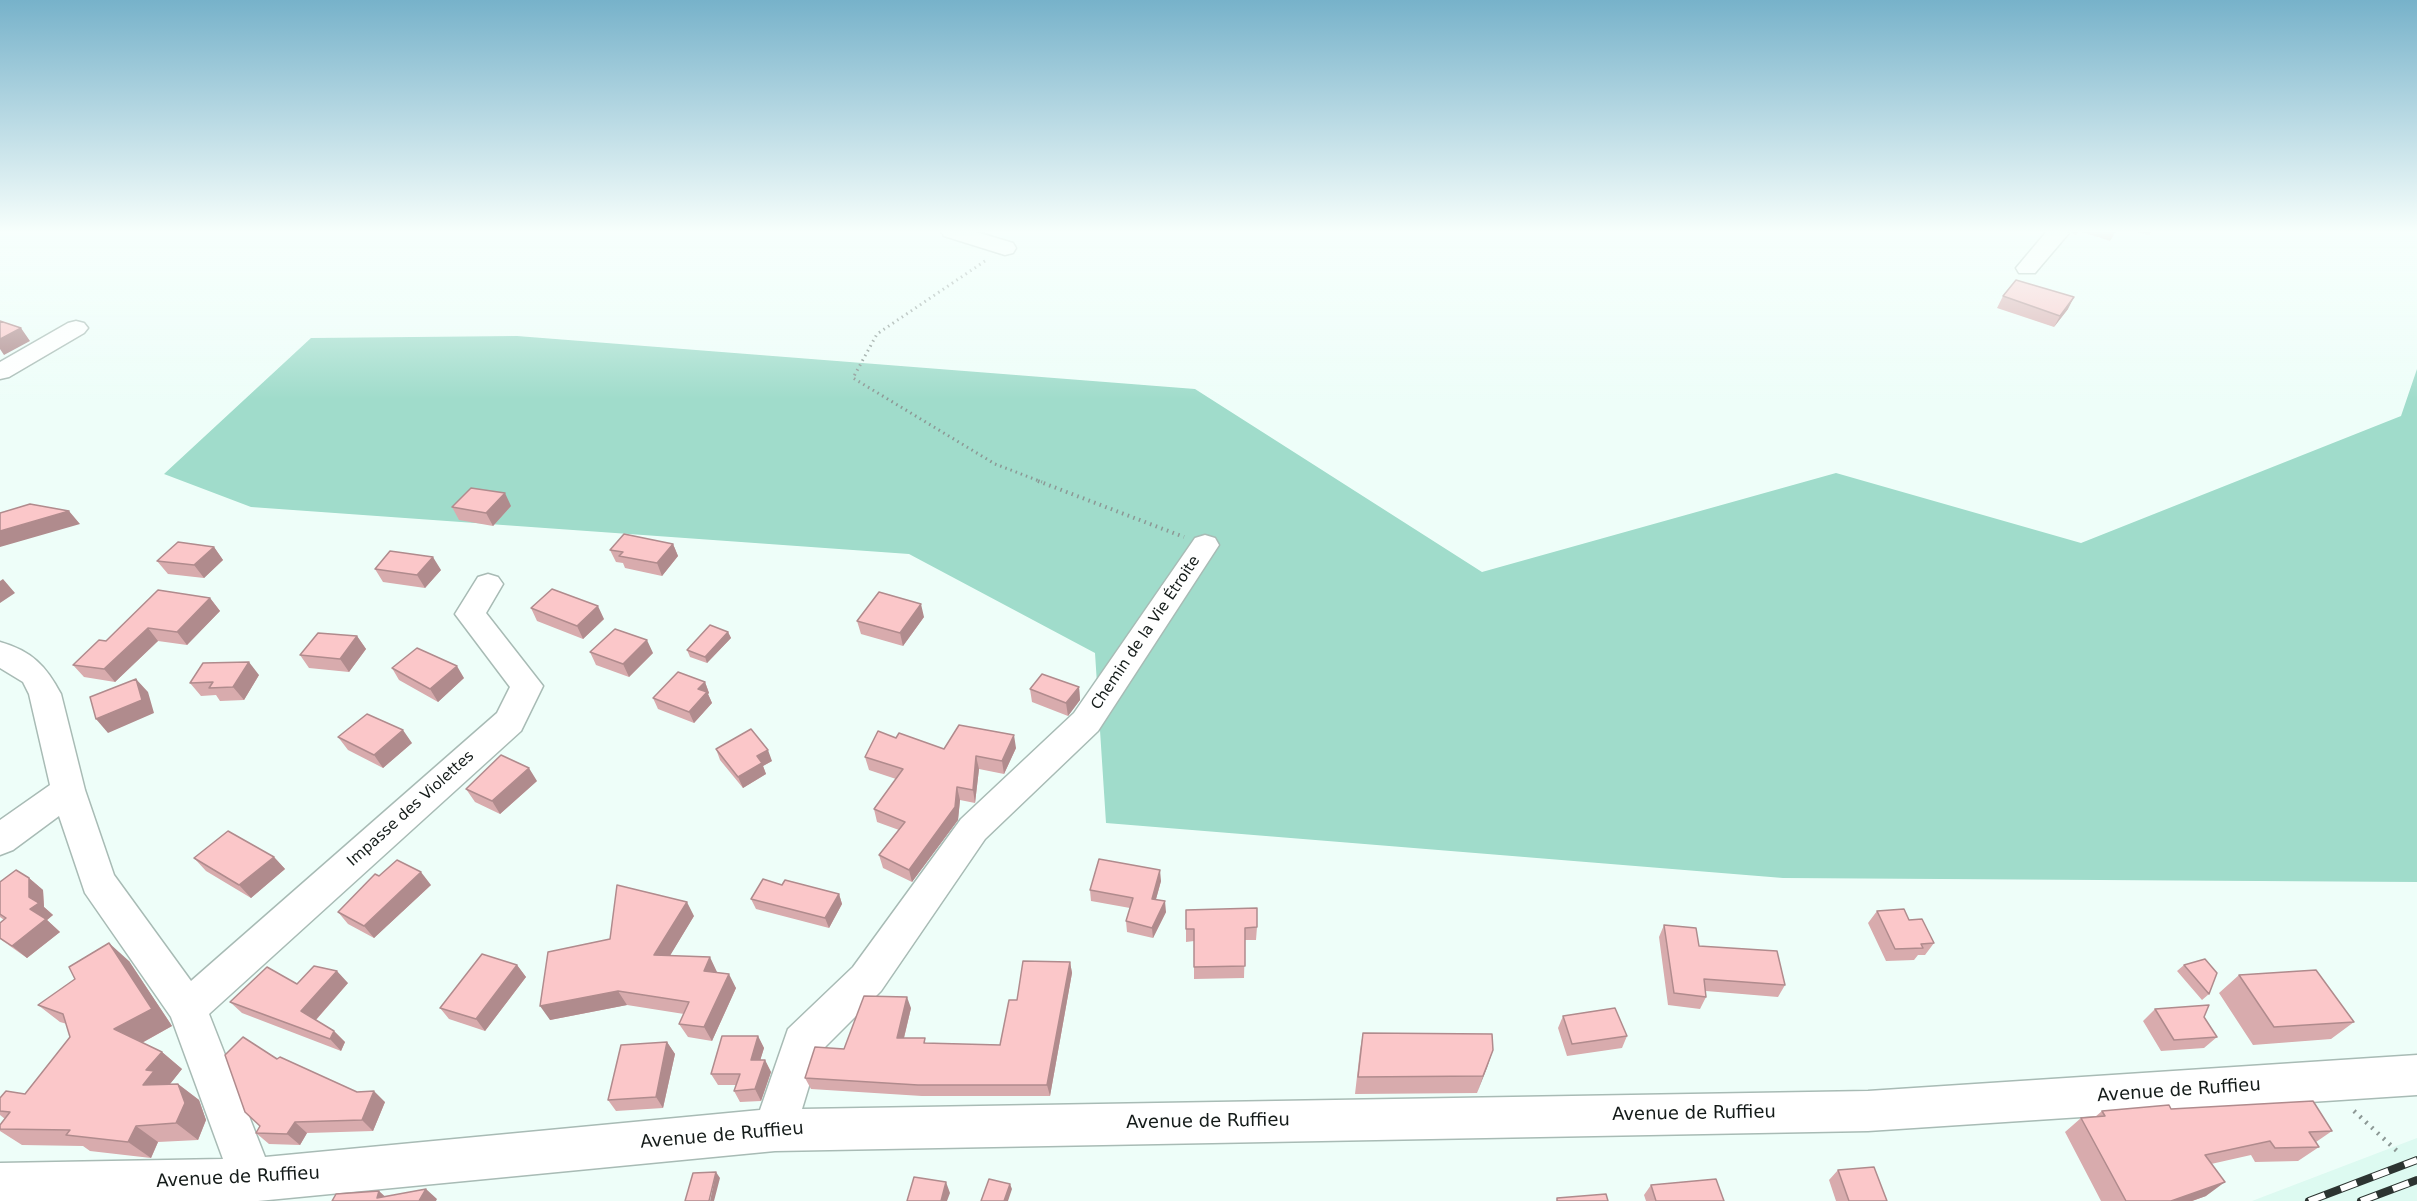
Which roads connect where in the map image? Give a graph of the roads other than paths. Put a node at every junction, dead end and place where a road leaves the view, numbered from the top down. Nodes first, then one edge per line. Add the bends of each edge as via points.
1 (76, 328) dead end
2 (0, 372) edge
3 (1205, 545) road end
4 (488, 584) dead end
5 (0, 653) edge
6 (68, 790) junction
7 (0, 840) edge
8 (187, 1006) junction
9 (2417, 1075) edge
10 (775, 1130) junction
11 (252, 1180) junction
12 (7, 1191) edge

1 - 2 street
3 - 10 street, Chemin de la Vie Étroite via 1086,722 973,829 867,979 802,1042
4 - 8 street, Impasse des Violettes via 470,614 527,686 509,722
5 - 6 street via 34,674 45,694
6 - 7 street
6 - 8 street via 98,882
8 - 11 street
9 - 10 street, Avenue de Ruffieu via 1868,1111
10 - 11 street, Avenue de Ruffieu
11 - 12 street, Avenue de Ruffieu

